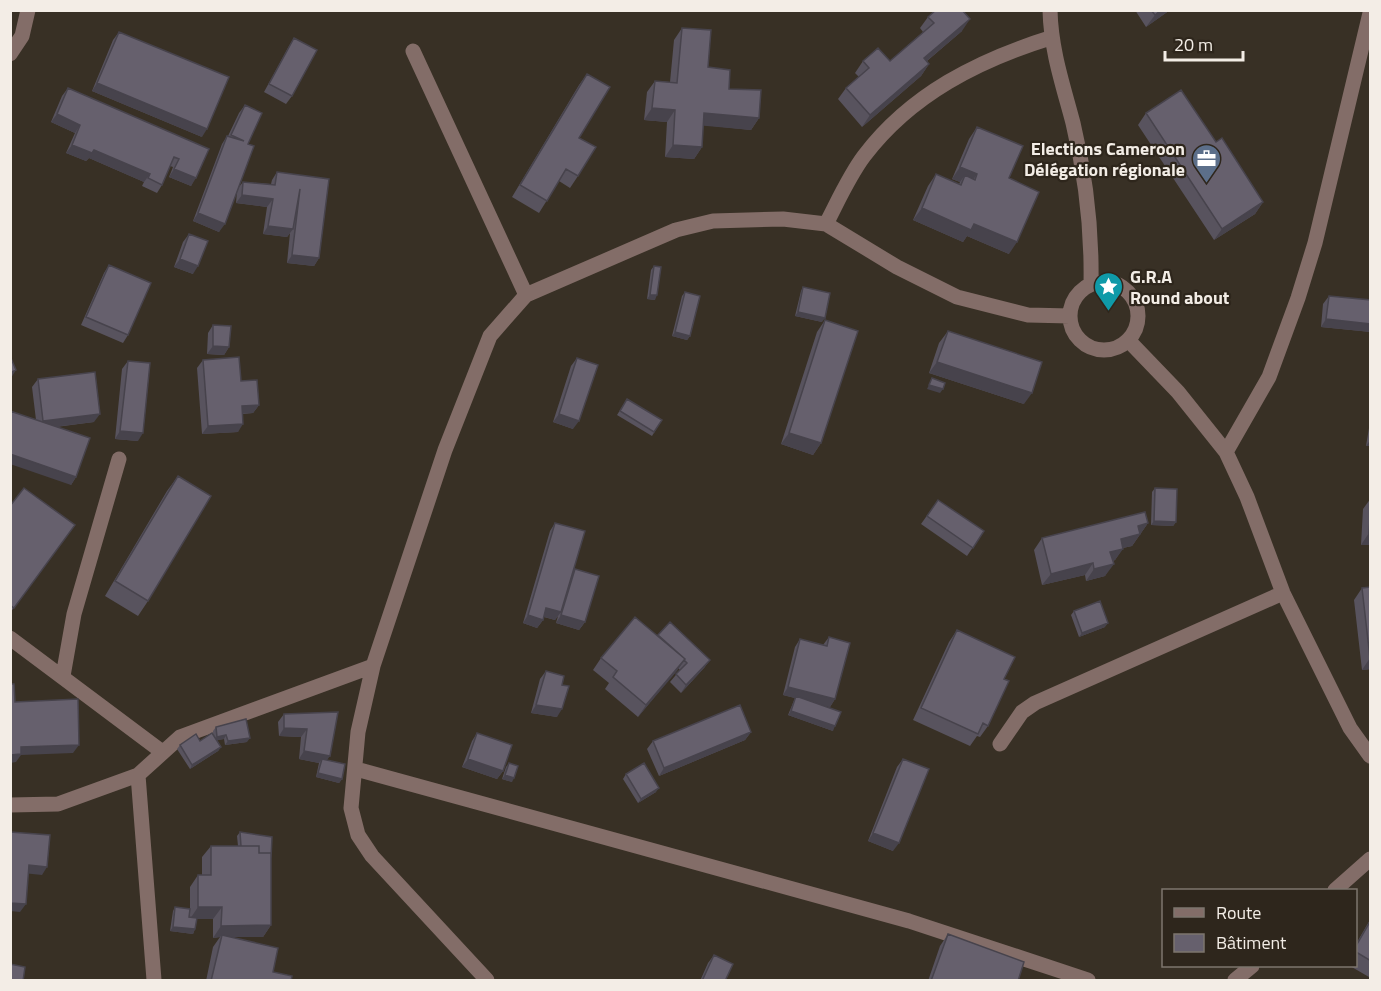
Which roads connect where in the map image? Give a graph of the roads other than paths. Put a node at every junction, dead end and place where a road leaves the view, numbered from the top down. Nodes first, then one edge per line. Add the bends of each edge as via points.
1 (28, 10) edge
2 (1050, 10) edge
3 (1370, 16) edge
4 (1050, 38) junction
5 (413, 51) dead end
6 (10, 54) edge
7 (826, 224) junction
8 (1091, 284) junction
9 (526, 295) junction
10 (1070, 316) junction
11 (1128, 340) junction
12 (1226, 452) junction
13 (119, 459) dead end
14 (1283, 593) junction
15 (10, 638) edge
16 (374, 666) junction
17 (63, 676) junction
18 (1000, 744) dead end
19 (161, 751) junction
20 (1371, 756) edge
21 (356, 769) junction
22 (138, 775) junction
23 (10, 805) edge
24 (1371, 859) edge
25 (1337, 889) edge
26 (1251, 967) edge
27 (154, 981) edge
28 (487, 981) edge
29 (1088, 981) edge
30 (1235, 981) edge

1 - 6 street via 22,36
2 - 4 street
3 - 12 street via 1298,298 1269,377
4 - 7 street via 1000,53 953,78 900,116 864,157
4 - 8 street via 1085,180 1092,240
5 - 9 street
7 - 9 street via 783,219 713,220 642,243 621,256
7 - 10 street via 897,267 957,297 1028,315
8 - 10 street via 1080,291
8 - 11 street via 1117,284 1129,291 1139,316
9 - 16 street via 490,336 445,450
10 - 11 street via 1072,329 1091,347 1117,348
11 - 12 street via 1178,392
12 - 14 street
13 - 17 street via 74,614
14 - 18 street via 1035,703 1022,712
14 - 20 street via 1350,728
15 - 17 street
16 - 19 street via 180,737
16 - 21 street via 358,732
17 - 19 street
19 - 22 street
21 - 28 street via 351,808 358,835 372,856
21 - 29 street via 909,921
22 - 23 street via 58,804
22 - 27 street
24 - 25 street
26 - 30 street

